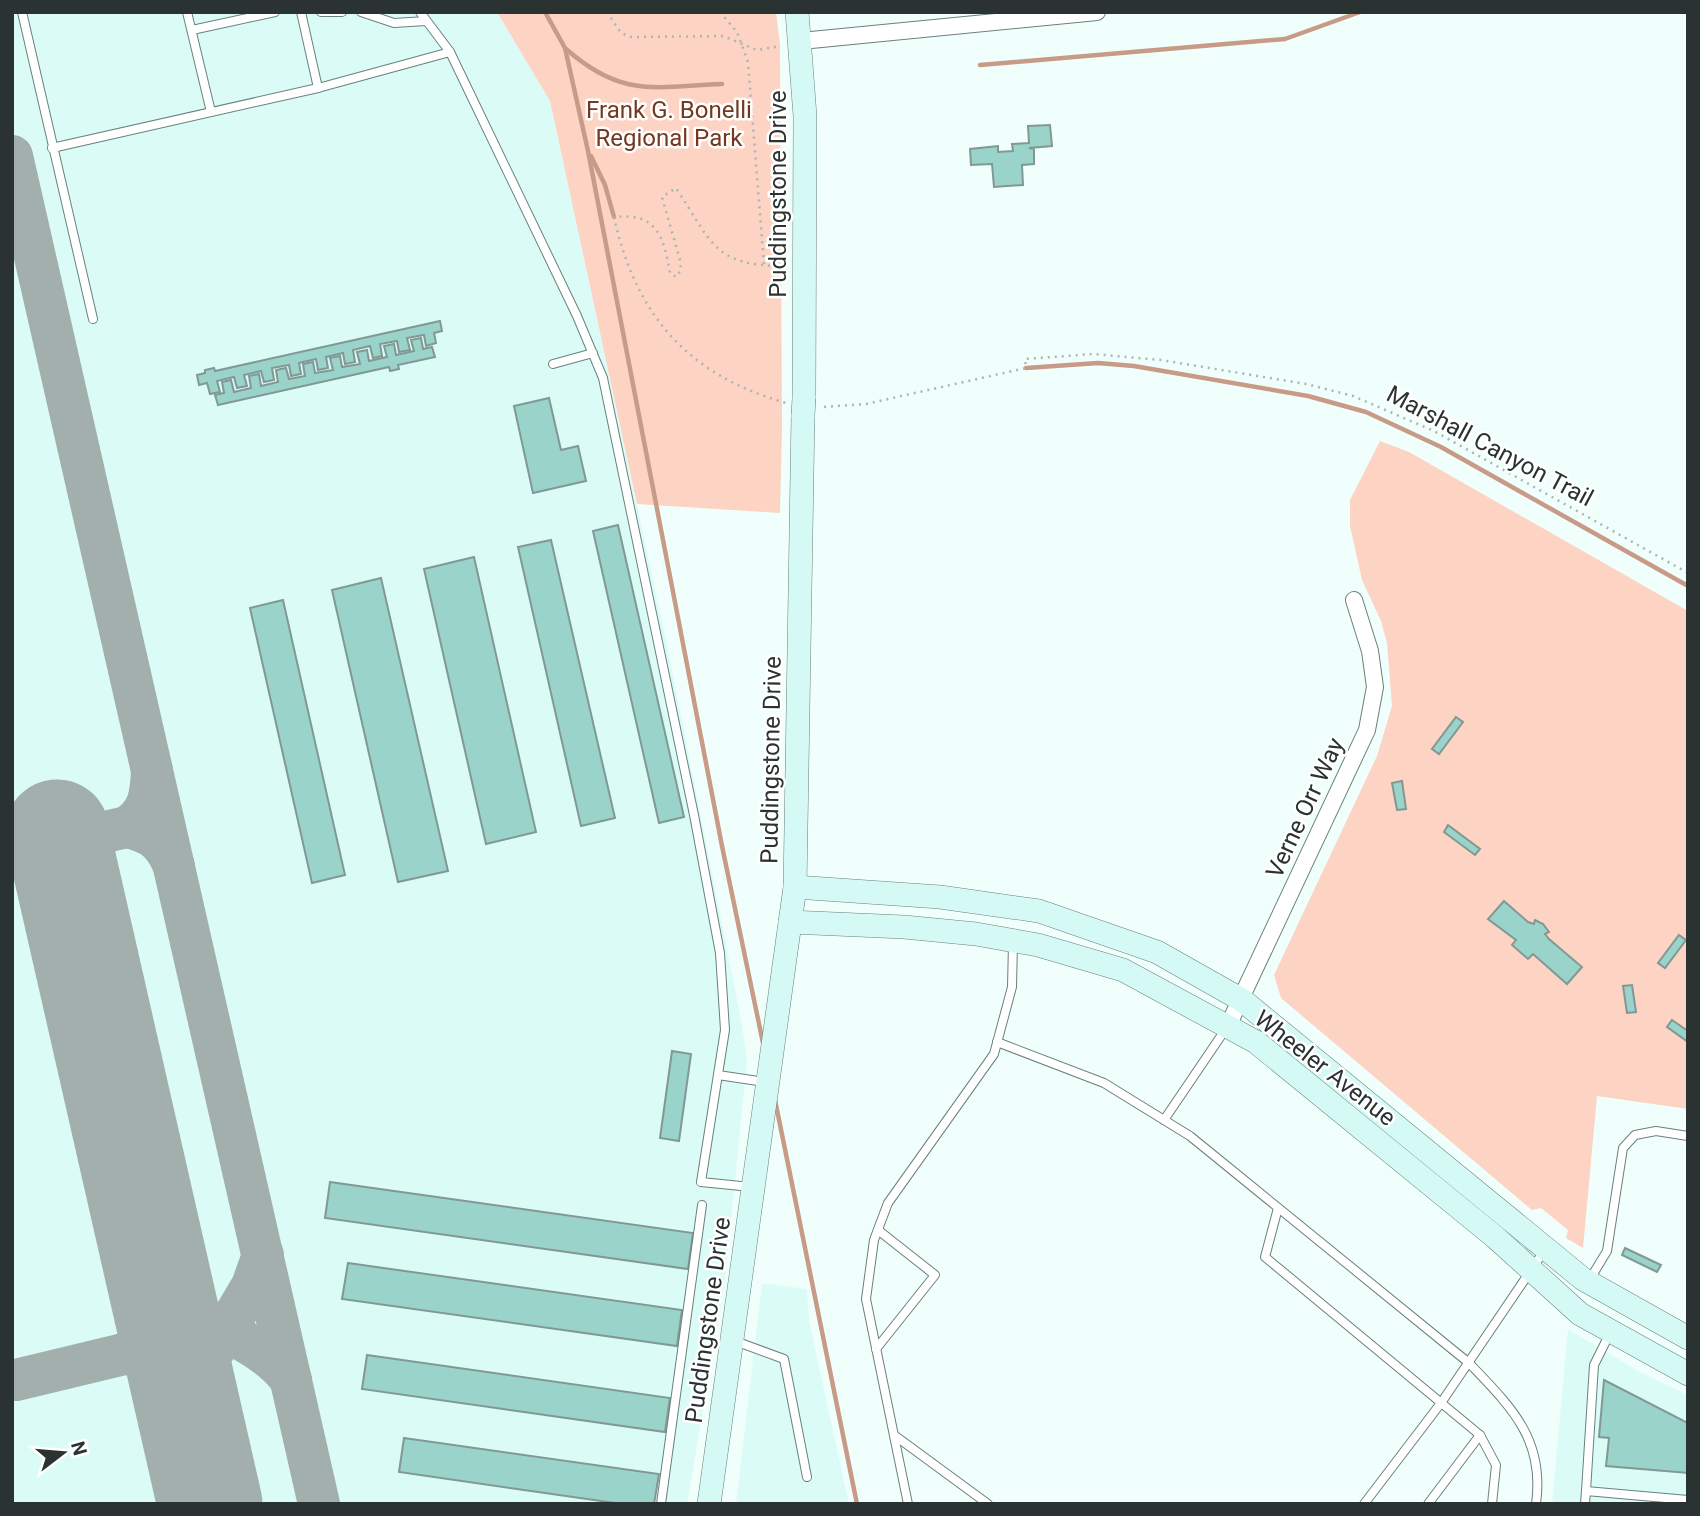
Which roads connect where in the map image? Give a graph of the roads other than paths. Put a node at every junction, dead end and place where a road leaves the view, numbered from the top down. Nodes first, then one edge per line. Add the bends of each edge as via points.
1 (22, 12) edge
2 (187, 12) edge
3 (275, 12) edge
4 (302, 12) edge
5 (321, 12) edge
6 (342, 12) edge
7 (361, 12) edge
8 (420, 12) edge
9 (797, 12) edge
10 (1097, 12) edge
11 (426, 21) junction
12 (192, 30) junction
13 (792, 43) junction
14 (450, 52) junction
15 (318, 88) junction
16 (211, 112) junction
17 (52, 148) junction
18 (93, 319) dead end
19 (593, 353) junction
20 (553, 363) dead end
21 (1354, 600) dead end
22 (795, 887) junction
23 (790, 922) junction
24 (1013, 940) junction
25 (1241, 1000) junction
26 (1228, 1026) junction
27 (998, 1042) junction
28 (718, 1075) junction
29 (768, 1083) junction
30 (1164, 1120) junction
31 (1688, 1136) edge
32 (753, 1188) junction
33 (702, 1205) dead end
34 (1278, 1208) junction
35 (878, 1230) junction
36 (1546, 1248) junction
37 (1530, 1268) junction
38 (1589, 1282) junction
39 (1611, 1332) junction
40 (1688, 1338) edge
41 (732, 1340) junction
42 (876, 1349) junction
43 (1469, 1363) junction
44 (1688, 1374) edge
45 (1441, 1403) junction
46 (894, 1435) junction
47 (1480, 1436) junction
48 (807, 1477) dead end
49 (1586, 1491) junction
50 (1688, 1500) edge
51 (661, 1504) edge
52 (709, 1504) edge
53 (908, 1504) edge
54 (988, 1504) edge
55 (1364, 1504) edge
56 (1428, 1504) edge
57 (1492, 1504) edge
58 (1536, 1504) edge
59 (1585, 1504) edge

1 - 17 lane
2 - 12 lane
3 - 12 lane
4 - 15 lane
5 - 6 lane
7 - 11 lane via 394,23
8 - 11 lane
9 - 13 street, Puddingstone Drive
10 - 13 street
11 - 14 lane
12 - 16 lane
13 - 22 street, Puddingstone Drive via 805,116
14 - 15 lane
14 - 19 lane
15 - 16 lane
16 - 17 lane
17 - 18 lane
19 - 20 lane
19 - 28 lane via 603,378 631,507 720,953 725,1031
21 - 25 street, Verne Orr Way via 1370,651 1375,687 1367,730
22 - 23 street, Puddingstone Drive
22 - 25 street, Wheeler Avenue via 1039,911 1157,952
23 - 24 street, Wheeler Avenue via 904,927
23 - 29 street, Puddingstone Drive
24 - 26 street, Wheeler Avenue via 1123,970
24 - 27 lane via 1012,987
25 - 26 street, Verne Orr Way
25 - 36 street, Wheeler Avenue
26 - 30 lane
26 - 37 street, Wheeler Avenue via 1309,1084
27 - 30 lane via 1104,1083
27 - 35 lane via 888,1203
28 - 29 lane
28 - 32 lane via 701,1182
29 - 32 street, Puddingstone Drive
30 - 34 lane
31 - 38 lane via 1656,1131 1635,1135 1623,1148 1607,1251
32 - 41 street, Puddingstone Drive
33 - 51 lane
34 - 43 lane
34 - 45 lane via 1265,1257
35 - 42 lane via 866,1299
35 - 42 lane via 935,1275
36 - 37 lane
36 - 38 street, Wheeler Avenue
37 - 39 street, Wheeler Avenue via 1580,1314
37 - 43 lane
38 - 40 street, Wheeler Avenue
39 - 44 street, Wheeler Avenue
39 - 49 lane via 1594,1365
41 - 48 lane via 784,1359
41 - 52 street, Puddingstone Drive
42 - 46 lane
43 - 45 lane
43 - 58 lane via 1507,1402 1531,1440 1539,1480
45 - 47 lane
45 - 55 lane
46 - 53 lane
46 - 54 lane
47 - 56 lane
47 - 57 lane via 1496,1465
49 - 50 lane
49 - 59 lane

